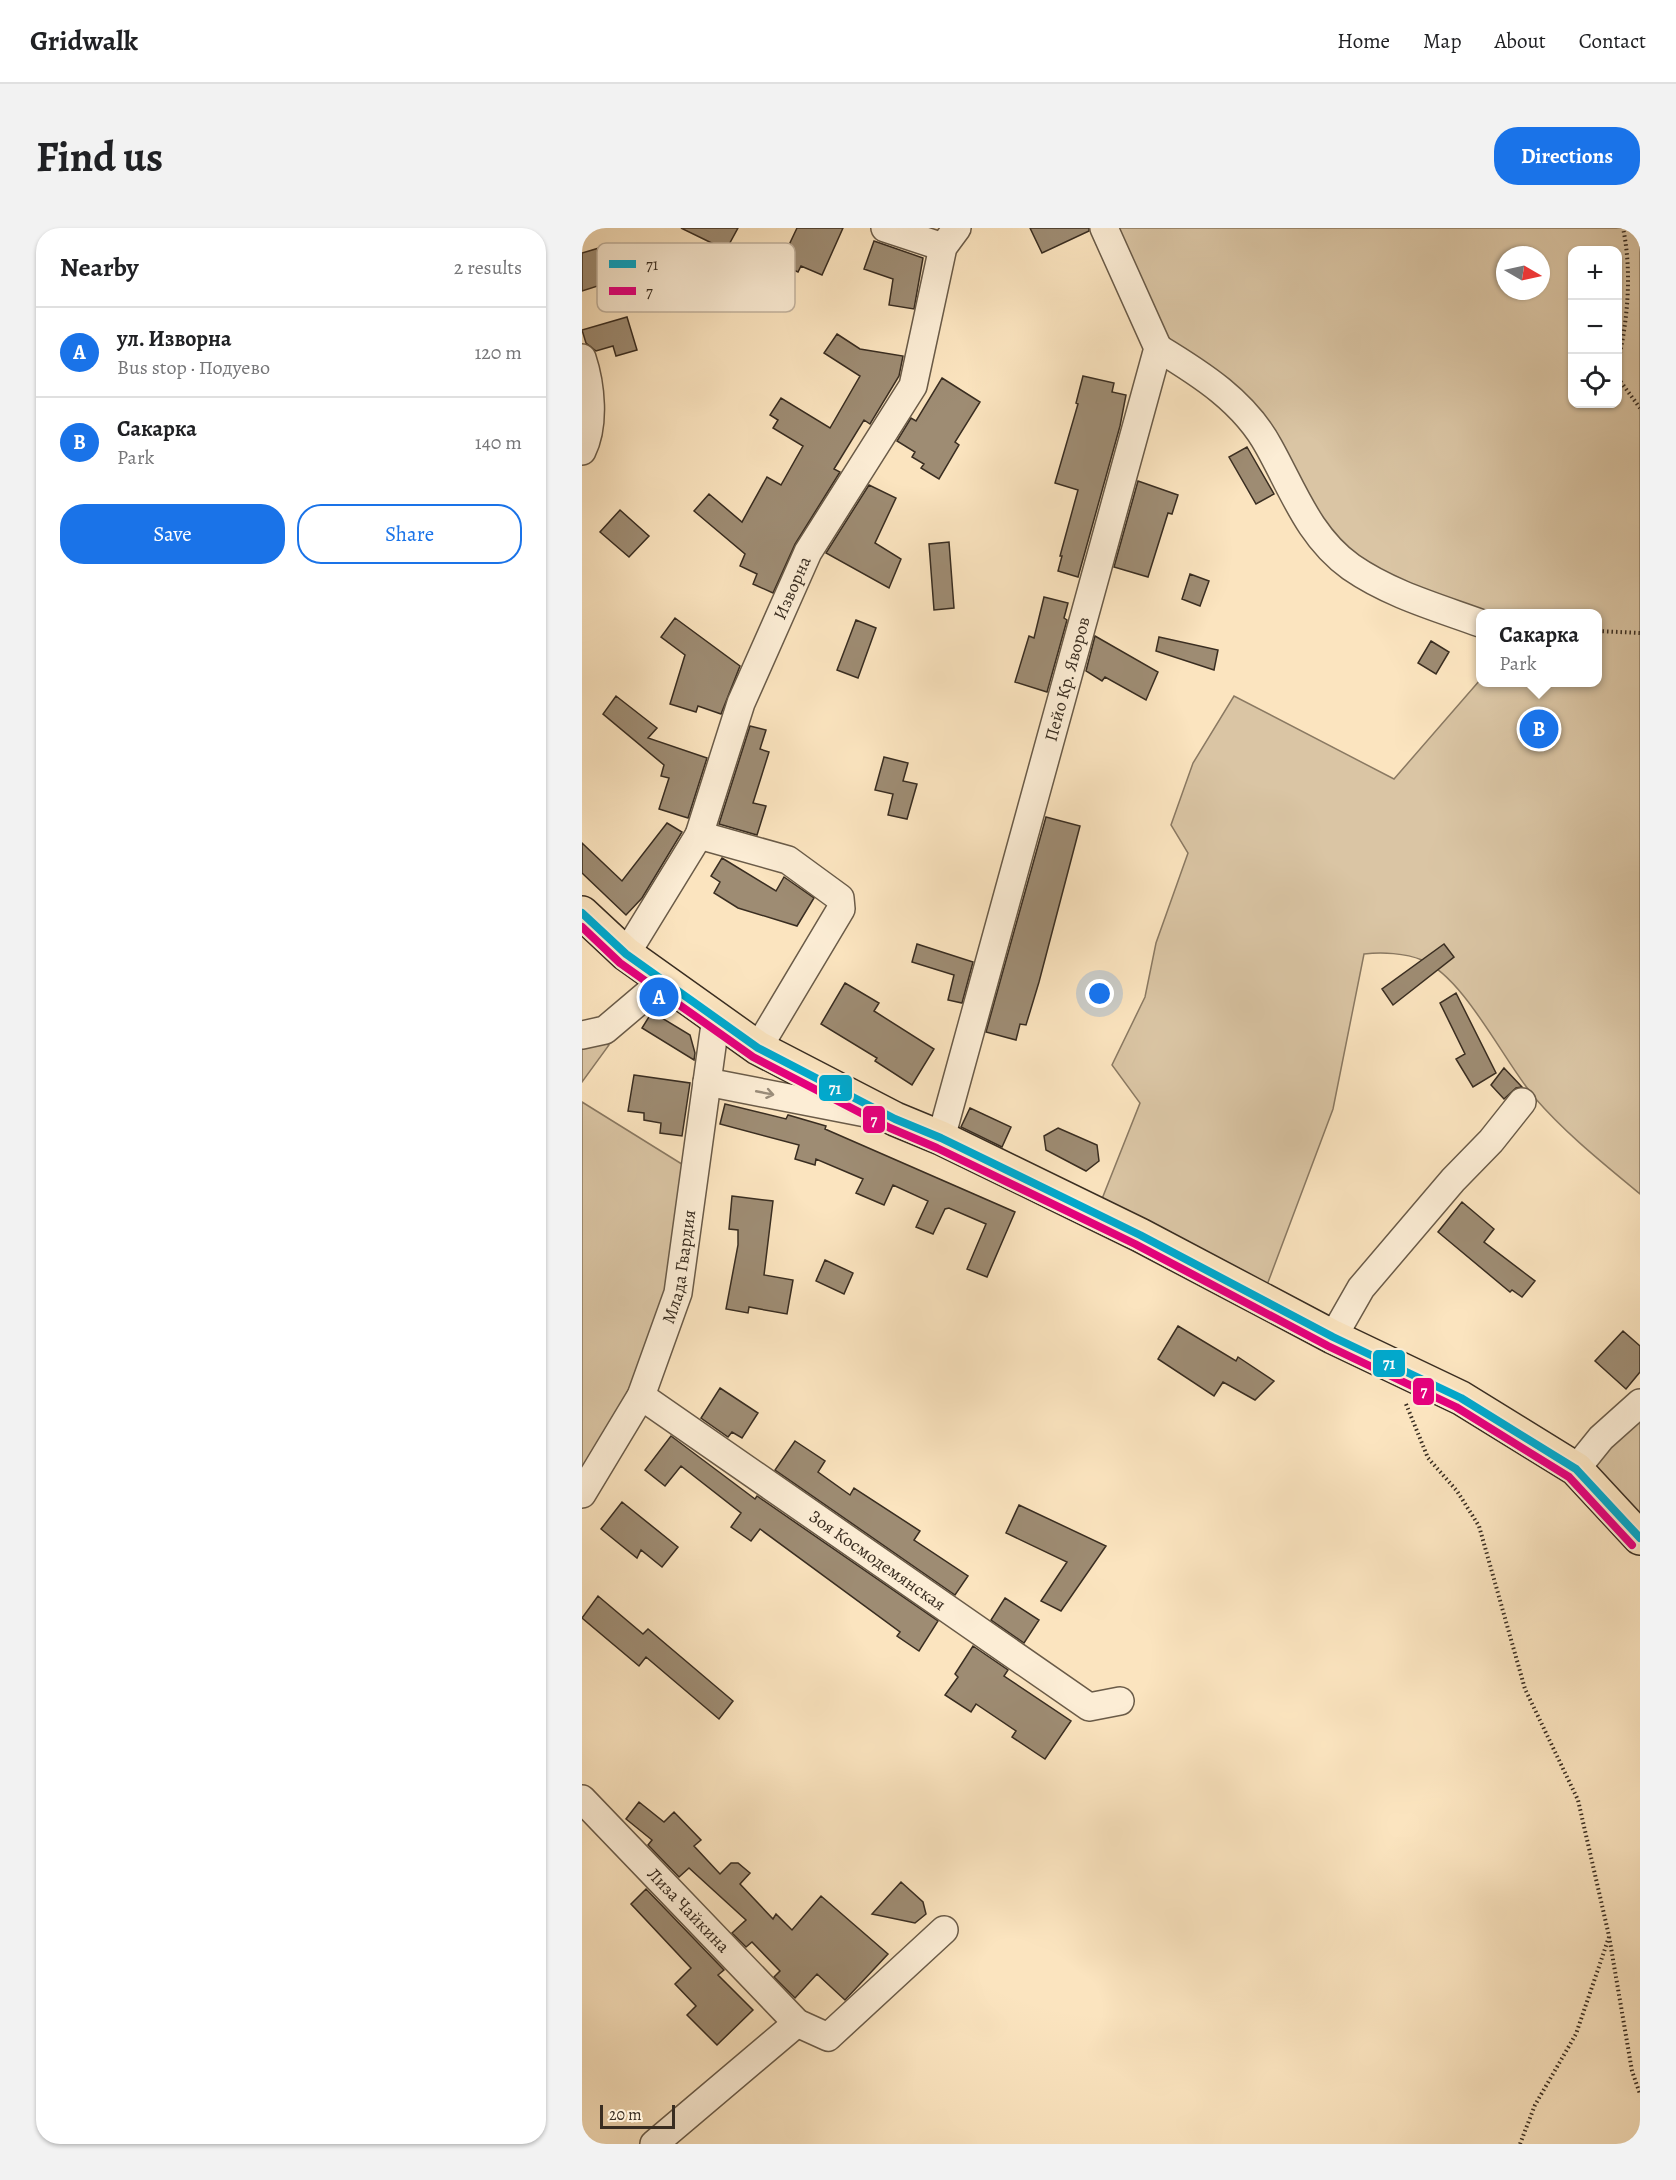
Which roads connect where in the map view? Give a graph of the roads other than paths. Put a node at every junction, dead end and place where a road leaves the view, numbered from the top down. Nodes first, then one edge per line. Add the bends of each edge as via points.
1 (885, 228) edge
2 (1104, 228) edge
3 (950, 238) edge
4 (1158, 348) junction
5 (582, 358) edge
6 (582, 451) edge
7 (1476, 622) edge
8 (699, 835) junction
9 (582, 913) edge
10 (626, 954) junction
11 (664, 980) junction
12 (716, 1017) junction
13 (582, 1035) edge
14 (758, 1048) junction
15 (707, 1082) junction
16 (1522, 1102) dead end
17 (895, 1119) junction
18 (941, 1138) junction
19 (1333, 1337) junction
20 (641, 1396) junction
21 (1640, 1403) edge
22 (1576, 1469) junction
23 (582, 1494) edge
24 (1640, 1538) edge
25 (1120, 1701) dead end
26 (582, 1799) edge
27 (944, 1930) dead end
28 (797, 2022) junction
29 (654, 2144) edge

1 - 3 street
2 - 4 street
3 - 8 street, Изворна via 913,386 808,552 741,703
4 - 7 street via 1213,383 1242,409 1269,446 1287,487 1315,532 1350,566 1403,596
4 - 18 street, Пейо Кр. Яворов
5 - 6 street via 590,394
8 - 10 street, Изворна
8 - 14 street via 788,860 840,898 841,909
9 - 10 main road
10 - 11 main road
11 - 12 main road
11 - 13 street via 605,1030
12 - 14 main road
12 - 15 street, Млада Гвардия
14 - 17 main road
15 -> 17 street
15 - 20 street, Млада Гвардия via 678,1293
16 - 19 street via 1360,1288
17 - 18 main road
18 - 19 main road via 1140,1235
19 - 22 main road via 1461,1398
20 - 23 street, Млада Гвардия
20 - 25 street, Зоя Космодемянская via 1089,1707
21 - 22 street via 1601,1438
22 - 24 main road
26 - 28 street, Лиза Чайкина
27 - 28 street, Лиза Чайкина via 828,2037
28 - 29 street

